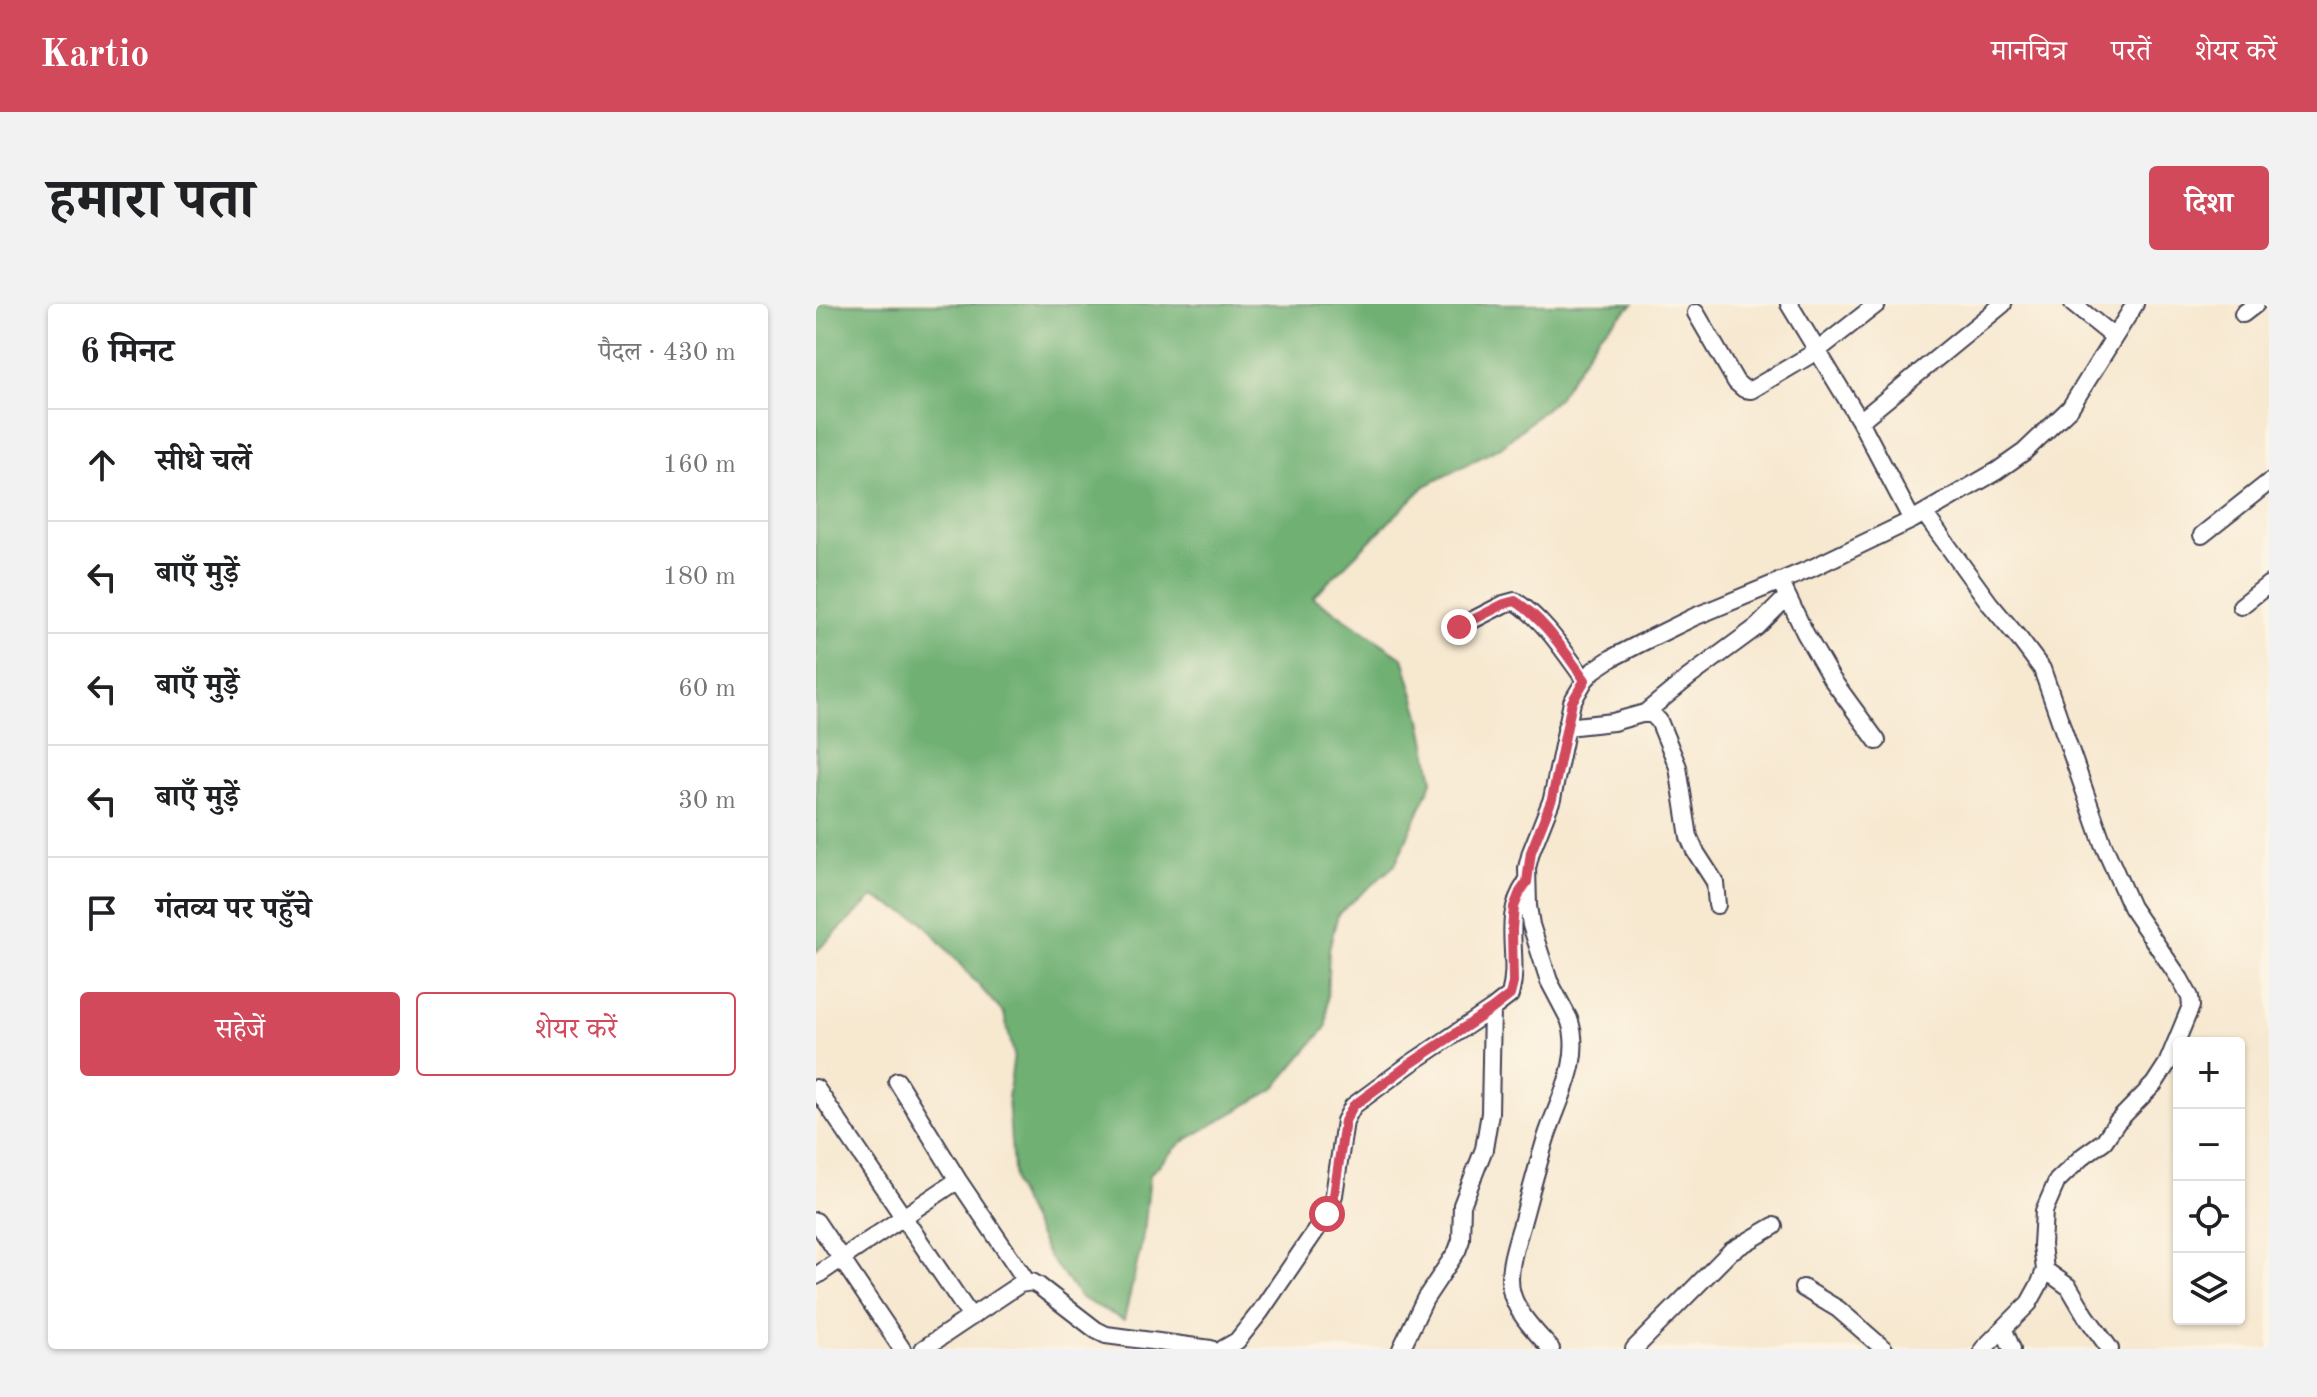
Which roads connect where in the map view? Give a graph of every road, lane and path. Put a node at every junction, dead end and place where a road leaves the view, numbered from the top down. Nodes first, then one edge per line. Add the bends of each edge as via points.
1 (1789, 304) edge
2 (1877, 304) edge
3 (2003, 304) edge
4 (2073, 304) edge
5 (2135, 304) edge
6 (1696, 313) dead end
7 (2114, 337) junction
8 (1817, 351) junction
9 (1860, 421) junction
10 (2269, 482) edge
11 (1918, 516) junction
12 (2202, 535) dead end
13 (1780, 581) junction
14 (2269, 584) edge
15 (1787, 597) junction
16 (2241, 606) dead end
17 (1459, 627) dead end
18 (1585, 680) junction
19 (1645, 713) junction
20 (1566, 727) junction
21 (1877, 741) dead end
22 (1527, 882) junction
23 (1717, 905) dead end
24 (1492, 1009) junction
25 (897, 1081) dead end
26 (816, 1088) edge
27 (958, 1180) junction
28 (902, 1218) junction
29 (816, 1221) edge
30 (1774, 1226) dead end
31 (841, 1259) junction
32 (2045, 1270) junction
33 (816, 1276) edge
34 (1027, 1282) junction
35 (1803, 1288) dead end
36 (971, 1317) junction
37 (2004, 1330) junction
38 (902, 1349) edge
39 (923, 1349) edge
40 (1211, 1349) edge
41 (1223, 1349) edge
42 (1401, 1349) edge
43 (1551, 1349) edge
44 (1634, 1349) edge
45 (1884, 1349) edge
46 (1983, 1349) edge
47 (2012, 1349) edge
48 (2110, 1349) edge

1 - 8 street
2 - 8 street
3 - 9 street
4 - 7 street
5 - 7 street
6 - 8 street via 1744,389 1751,390
7 - 11 street via 2070,408 2024,452
8 - 9 street
9 - 11 street
10 - 12 street
11 - 13 street
11 - 32 street via 2042,669 2092,816 2131,907 2190,997 2167,1064 2154,1084 2104,1141 2057,1181 2044,1211
13 - 15 street
13 - 18 street via 1639,644
14 - 16 street
15 - 19 street via 1757,627
15 - 21 street via 1831,678
17 - 18 street via 1515,601 1552,636
18 - 20 street
19 - 20 street
19 - 23 street via 1659,721 1672,753 1689,837 1715,882
20 - 22 street
22 - 24 street via 1514,907 1512,990
22 - 43 street via 1542,964 1574,1036 1572,1064 1522,1223 1510,1284 1515,1304
24 - 41 street via 1353,1106 1345,1121 1327,1214 1260,1312 1237,1341
24 - 42 street via 1490,1113 1484,1149 1462,1205 1461,1240
25 - 27 street
26 - 28 street
27 - 28 street
27 - 34 street
28 - 31 street
28 - 36 street
29 - 31 street
30 - 44 street via 1731,1251
31 - 33 street
31 - 38 street
32 - 37 street via 2029,1303
32 - 48 street via 2069,1287
34 - 36 street
34 - 40 street via 1106,1335
35 - 45 street via 1838,1309
36 - 39 street
37 - 46 street
37 - 47 street

